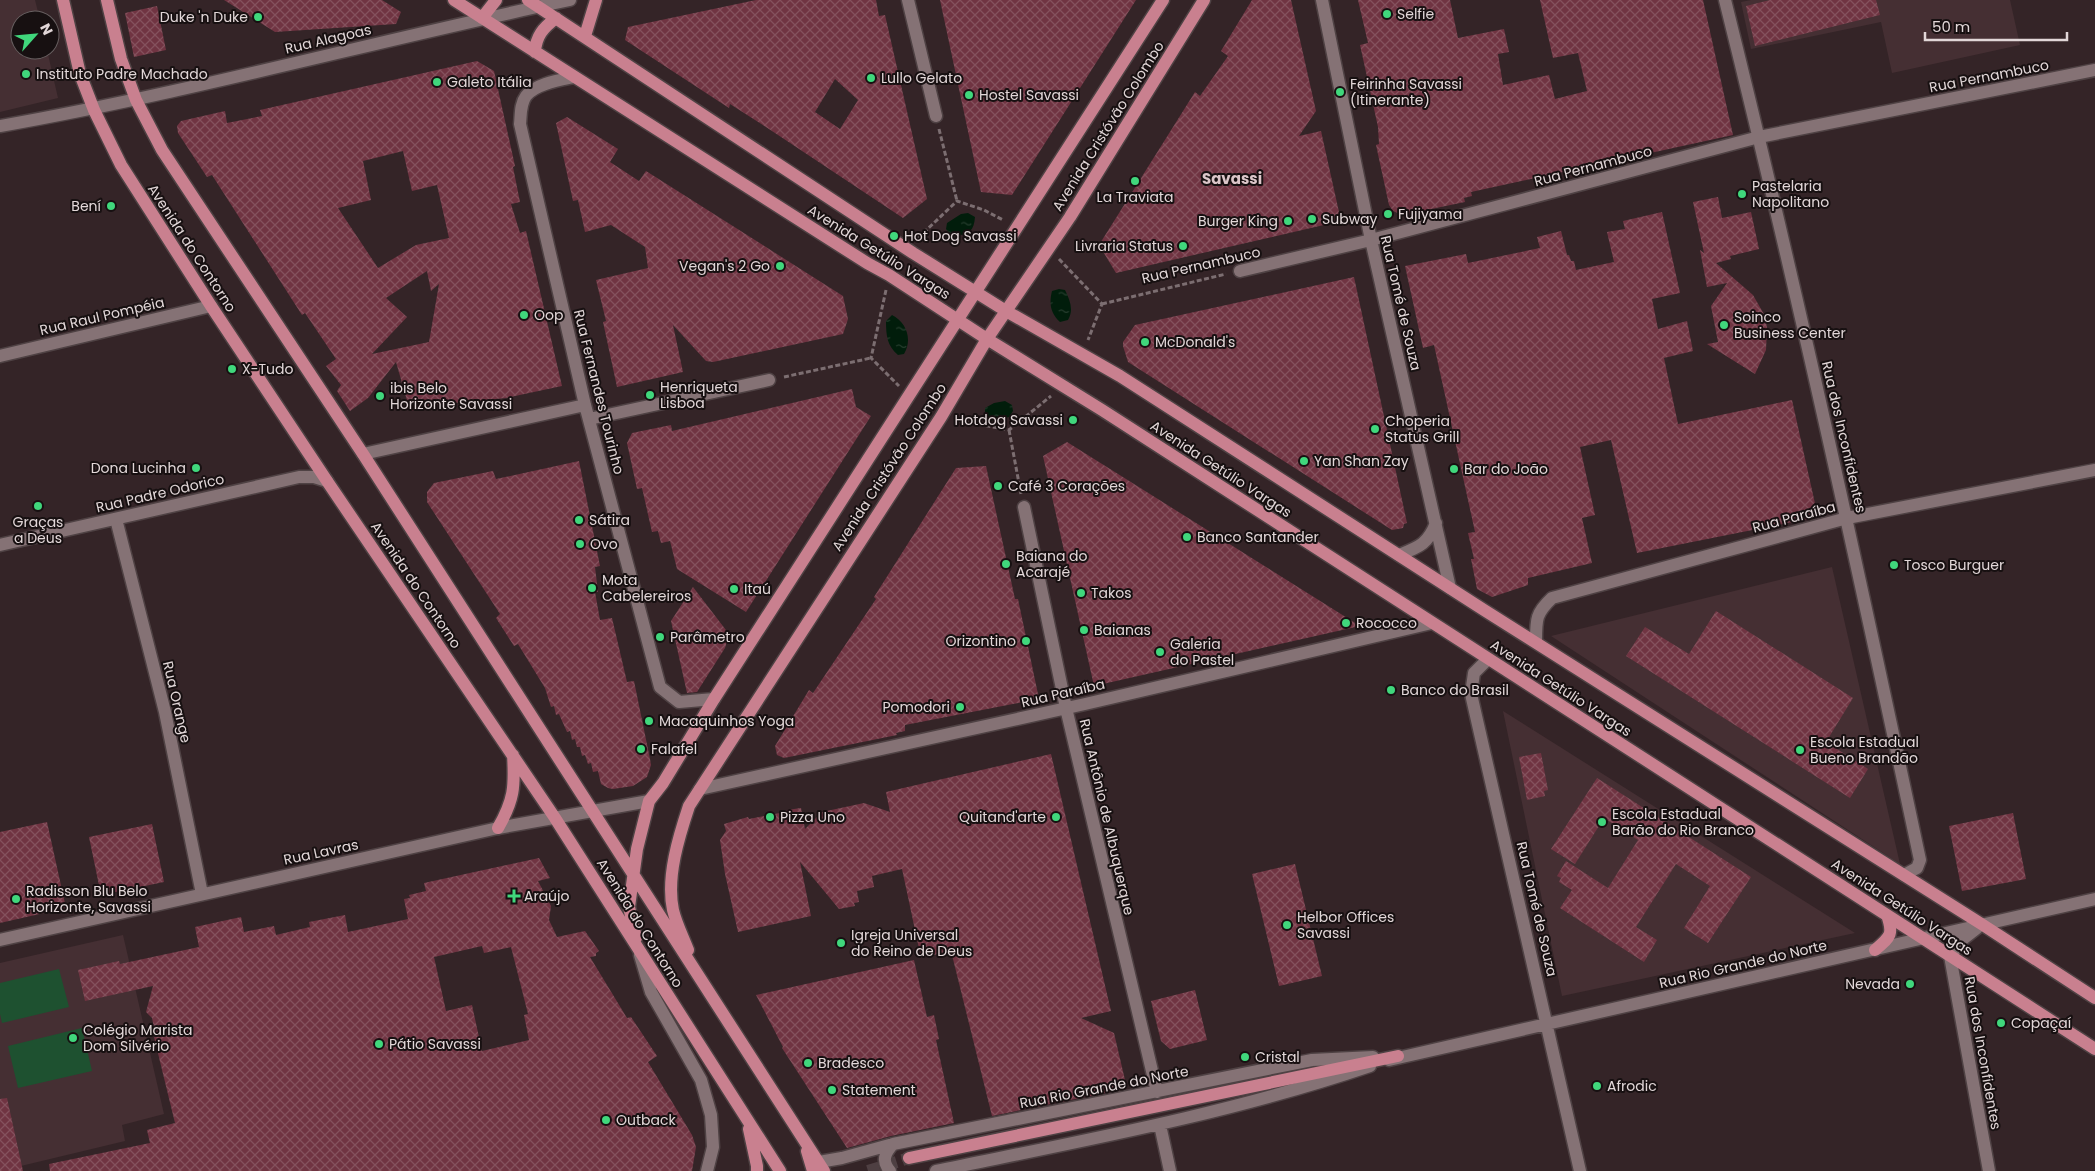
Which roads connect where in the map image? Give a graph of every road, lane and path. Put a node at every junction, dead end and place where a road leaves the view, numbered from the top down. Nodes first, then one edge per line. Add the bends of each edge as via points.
1 (62, 0) edge
2 (107, 0) edge
3 (454, 0) edge
4 (496, 0) edge
5 (570, 0) edge
6 (596, 0) edge
7 (908, 0) edge
8 (1163, 0) edge
9 (1204, 0) edge
10 (1322, 0) edge
11 (1725, 0) edge
12 (534, 3) edge
13 (482, 18) junction
14 (556, 18) junction
15 (585, 36) junction
16 (535, 52) junction
17 (2095, 70) edge
18 (574, 77) junction
19 (136, 100) junction
20 (94, 110) junction
21 (936, 116) joint
22 (0, 126) edge
23 (1759, 137) junction
24 (957, 201) junction
25 (1018, 227) junction
26 (1371, 240) junction
27 (1049, 248) junction
28 (907, 249) junction
29 (1240, 271) joint
30 (889, 275) junction
31 (975, 292) junction
32 (1102, 304) junction
33 (211, 306) junction
34 (1006, 311) junction
35 (956, 319) junction
36 (987, 339) junction
37 (1082, 354) junction
38 (0, 356) edge
39 (871, 358) junction
40 (769, 380) joint
41 (1063, 386) junction
42 (908, 396) junction
43 (585, 405) junction
44 (941, 417) junction
45 (589, 419) junction
46 (1010, 430) junction
47 (363, 454) junction
48 (2095, 470) edge
49 (327, 481) junction
50 (1024, 507) joint
51 (1847, 518) junction
52 (116, 519) junction
53 (1436, 523) junction
54 (0, 544) edge
55 (1399, 555) junction
56 (1450, 588) junction
57 (1432, 623) junction
58 (1536, 641) junction
59 (1488, 659) junction
60 (714, 699) junction
61 (1066, 708) junction
62 (513, 755) junction
63 (700, 789) junction
64 (649, 801) junction
65 (594, 811) junction
66 (555, 818) junction
67 (498, 828) junction
68 (1904, 875) junction
69 (632, 876) junction
70 (202, 894) junction
71 (2095, 900) edge
72 (1887, 915) junction
73 (1983, 925) junction
74 (1923, 939) junction
75 (0, 940) edge
76 (638, 948) junction
77 (1876, 950) junction
78 (1950, 956) junction
79 (694, 969) junction
80 (2095, 998) edge
81 (1548, 1023) junction
82 (2095, 1049) edge
83 (1398, 1056) junction
84 (1157, 1092) junction
85 (747, 1122) junction
86 (1160, 1124) junction
87 (893, 1144) junction
88 (909, 1158) tunnel mouth
89 (818, 1168) edge
90 (885, 1170) edge
91 (707, 1171) edge
92 (757, 1171) edge
93 (780, 1171) edge
94 (936, 1171) edge
95 (1170, 1171) edge
96 (1580, 1171) edge
97 (1989, 1171) edge

1 - 20 main road, Avenida do Contorno via 80,74
2 - 19 main road, Avenida do Contorno via 121,59
3 - 13 main road, Avenida Getúlio Vargas
4 - 13 main road
5 - 12 street, Rua Alagoas
6 - 15 main road
7 - 21 street
8 - 25 main road, Avenida Cristóvão Colombo
9 - 27 main road, Avenida Cristóvão Colombo
10 - 26 street, Rua Tomé de Souza
11 - 23 street, Rua dos Inconfidentes
12 - 13 street, Rua Alagoas
12 - 14 main road, Avenida Getúlio Vargas
13 - 16 main road, Avenida Getúlio Vargas
13 - 19 street, Rua Alagoas
14 - 15 main road, Avenida Getúlio Vargas
14 - 16 main road via 541,31
15 - 28 main road, Avenida Getúlio Vargas
16 - 18 main road, Avenida Getúlio Vargas
17 - 23 street, Rua Pernambuco
18 - 30 main road, Avenida Getúlio Vargas
18 - 43 street, Rua Fernandes Tourinho via 548,83 526,96 521,106 520,124
19 - 20 street, Rua Alagoas
19 - 47 main road, Avenida do Contorno via 162,150
20 - 22 street, Rua Alagoas
20 - 33 main road, Avenida do Contorno via 121,165
21 - 24 path
23 - 26 street, Rua Pernambuco
23 - 51 street, Rua dos Inconfidentes
24 - 25 path
24 - 28 path
25 - 31 main road, Avenida Cristóvão Colombo
26 - 29 street, Rua Pernambuco
26 - 53 street, Rua Tomé de Souza
27 - 32 path
27 - 34 main road, Avenida Cristóvão Colombo
28 - 31 main road, Avenida Getúlio Vargas
29 - 32 path, Rua Pernambuco
30 - 35 main road, Avenida Getúlio Vargas
30 - 39 path
31 - 34 main road, Avenida Getúlio Vargas
31 - 35 main road, Avenida Cristóvão Colombo
32 - 37 path
33 - 38 street, Rua Raul Pompéia
33 - 49 main road, Avenida do Contorno
34 - 36 main road, Avenida Cristóvão Colombo
34 - 37 main road, Avenida Getúlio Vargas
35 - 36 main road, Avenida Getúlio Vargas
35 - 42 main road, Avenida Cristóvão Colombo
36 - 41 main road, Avenida Getúlio Vargas
36 - 44 main road, Avenida Cristóvão Colombo
37 - 55 main road, Avenida Getúlio Vargas
39 - 40 path
39 - 42 path
40 - 45 street
41 - 46 path
41 - 57 main road, Avenida Getúlio Vargas
42 - 60 main road, Avenida Cristóvão Colombo
43 - 45 street, Rua Fernandes Tourinho
43 - 47 street
44 - 46 path
44 - 63 main road, Avenida Cristóvão Colombo
45 - 60 street, Rua Fernandes Tourinho via 660,687 679,702
46 - 50 path
47 - 65 main road, Avenida do Contorno
48 - 51 street, Rua Paraíba
49 - 52 street, Rua Padre Odorico via 299,477
49 - 62 main road, Avenida do Contorno
50 - 61 street, Rua Antônio de Albuquerque
51 - 58 street, Rua Paraíba via 1552,598 1541,608 1536,620
51 - 68 street, Rua dos Inconfidentes via 1920,860 1917,868
52 - 54 street, Rua Padre Odorico
52 - 70 street, Rua Orange via 165,712
53 - 55 street via 1431,536 1420,546
53 - 56 street, Rua Tomé de Souza
55 - 56 main road, Avenida Getúlio Vargas
56 - 58 main road, Avenida Getúlio Vargas
57 - 59 main road, Avenida Getúlio Vargas
57 - 61 street, Rua Paraíba
58 - 68 main road, Avenida Getúlio Vargas
59 - 72 main road, Avenida Getúlio Vargas
59 - 81 street, Rua Tomé de Souza via 1474,673 1471,694
60 - 64 main road, Avenida Cristóvão Colombo
61 - 63 street, Rua Paraíba
61 - 84 street, Rua Antônio de Albuquerque
62 - 66 main road, Avenida do Contorno
62 - 67 main road via 514,782 510,808
63 - 79 main road, Avenida Cristóvão Colombo via 689,806 677,842 672,879 673,909
64 - 65 street, Rua Lavras
64 - 69 main road, Avenida Cristóvão Colombo
65 - 66 street, Rua Lavras
65 - 69 main road, Avenida do Contorno
66 - 67 street, Rua Lavras
66 - 76 main road, Avenida do Contorno
67 - 70 street, Rua Lavras
68 - 73 main road, Avenida Getúlio Vargas
69 - 76 main road, Avenida Cristóvão Colombo via 629,907
69 - 79 main road, Avenida do Contorno
70 - 75 street, Rua Lavras
71 - 73 street, Rua Rio Grande do Norte
72 - 74 main road, Avenida Getúlio Vargas
72 - 77 main road via 1890,935
73 - 74 street, Rua Rio Grande do Norte
73 - 78 street via 1963,939
73 - 80 main road, Avenida Getúlio Vargas
74 - 77 street, Rua Rio Grande do Norte
74 - 78 main road, Avenida Getúlio Vargas
76 - 85 main road, Avenida do Contorno
76 - 91 street via 651,992 701,1080 711,1115 713,1147
77 - 81 street, Rua Rio Grande do Norte
78 - 82 main road, Avenida Getúlio Vargas
78 - 97 street, Rua dos Inconfidentes
79 - 89 main road, Avenida do Contorno via 804,1139
81 - 83 street, Rua Rio Grande do Norte
81 - 96 street, Rua Tomé de Souza
83 - 84 street, Rua Rio Grande do Norte via 1312,1060
83 - 86 street, Rua Rio Grande do Norte via 1318,1084
83 - 88 main road
84 - 87 street, Rua Rio Grande do Norte
85 - 92 main road
85 - 93 main road, Avenida do Contorno
86 - 94 street, Rua Rio Grande do Norte
86 - 95 street
87 - 89 street, Rua Rio Grande do Norte
87 - 90 street via 885,1155

